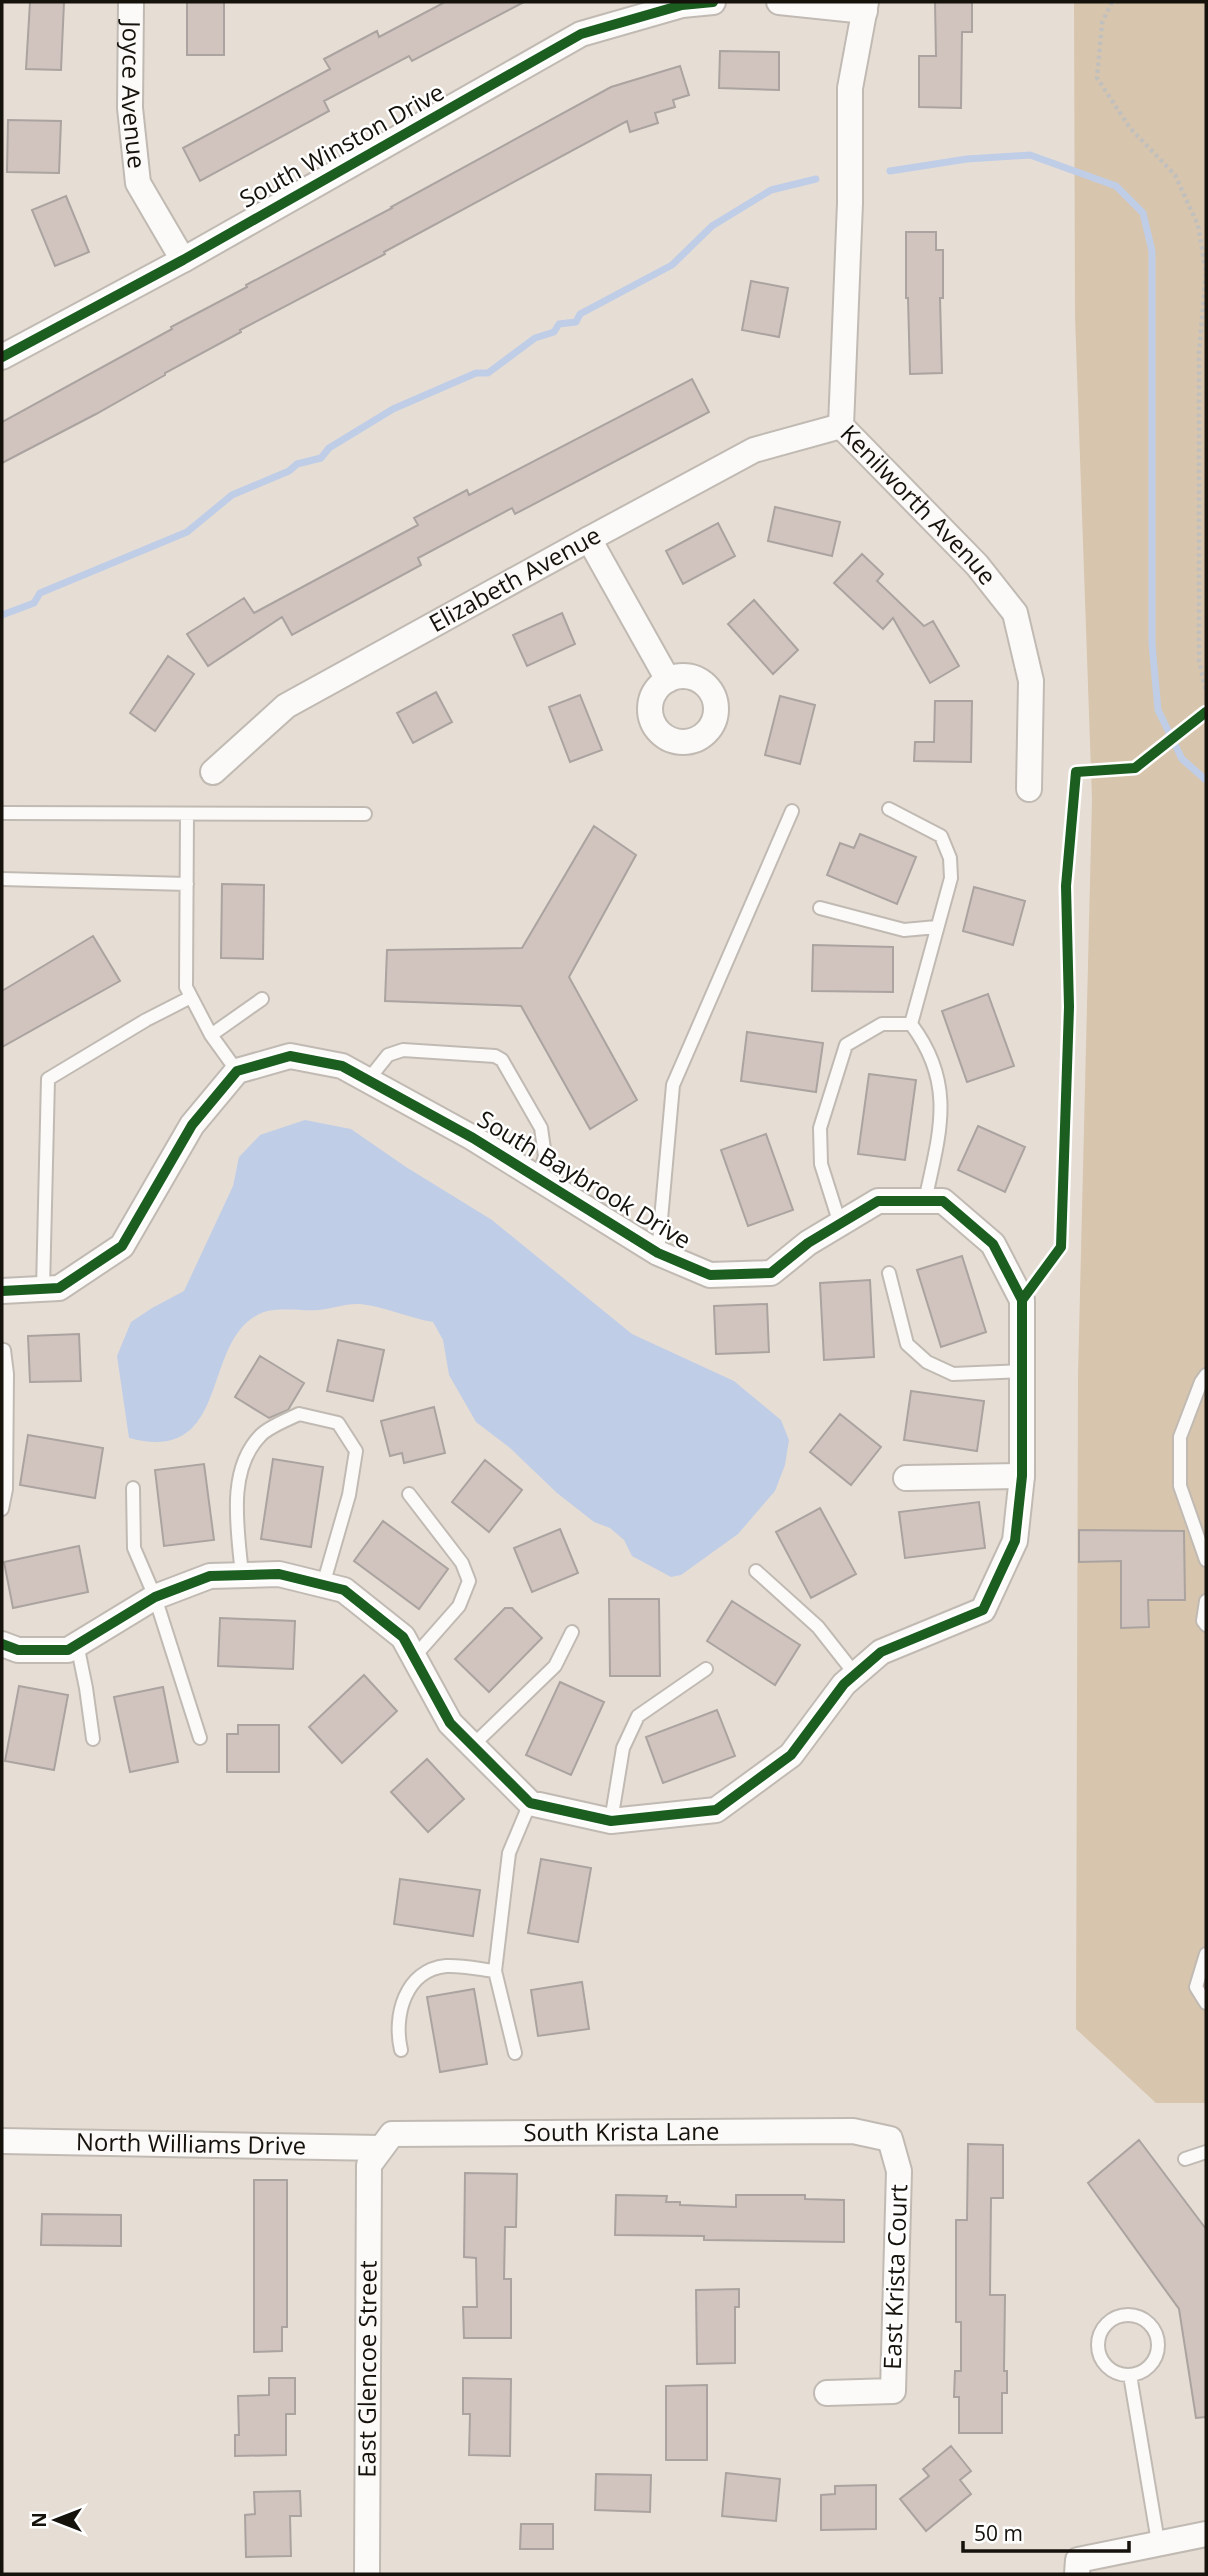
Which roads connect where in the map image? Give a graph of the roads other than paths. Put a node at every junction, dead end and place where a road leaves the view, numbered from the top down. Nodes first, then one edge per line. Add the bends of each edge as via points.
1 (131, 2) edge
2 (713, 2) edge
3 (779, 2) edge
4 (865, 6) edge
5 (183, 260) junction
6 (2, 357) edge
7 (841, 426) junction
8 (589, 538) junction
9 (668, 680) dead end
10 (213, 772) dead end
11 (1029, 789) dead end
12 (889, 809) dead end
13 (792, 811) dead end
14 (2, 813) edge
15 (187, 814) junction
16 (365, 814) dead end
17 (2, 879) edge
18 (187, 884) junction
19 (820, 908) dead end
20 (937, 927) junction
21 (191, 996) junction
22 (262, 999) dead end
23 (911, 1024) junction
24 (211, 1035) junction
25 (237, 1071) junction
26 (368, 1080) junction
27 (538, 1179) junction
28 (925, 1201) junction
29 (840, 1224) junction
30 (658, 1253) junction
31 (889, 1273) dead end
32 (43, 1289) junction
33 (2, 1291) edge
34 (4, 1350) dead end
35 (1022, 1371) junction
36 (1206, 1375) edge
37 (1022, 1476) junction
38 (906, 1478) dead end
39 (133, 1488) dead end
40 (408, 1494) dead end
41 (2, 1509) edge
42 (1206, 1560) edge
43 (757, 1571) dead end
44 (242, 1575) junction
45 (323, 1585) junction
46 (155, 1597) junction
47 (1206, 1601) edge
48 (1206, 1625) edge
49 (572, 1632) dead end
50 (2, 1644) edge
51 (77, 1644) junction
52 (414, 1657) junction
53 (706, 1670) dead end
54 (855, 1674) junction
55 (200, 1738) dead end
56 (93, 1739) dead end
57 (472, 1746) junction
58 (530, 1803) junction
59 (611, 1821) junction
60 (1206, 1954) edge
61 (495, 1971) junction
62 (1206, 2003) edge
63 (401, 2050) dead end
64 (515, 2053) dead end
65 (890, 2139) joint
66 (2, 2141) edge
67 (1206, 2152) edge
68 (375, 2156) junction
69 (1185, 2159) dead end
70 (1130, 2375) junction
71 (827, 2393) dead end
72 (1206, 2534) edge
73 (1158, 2542) junction
74 (1078, 2567) edge
75 (367, 2574) edge

1 - 5 street, Joyce Avenue via 130,108 138,183
2 - 5 street, South Winston Drive via 682,5 581,34
3 - 4 street
4 - 7 street, Kenilworth Avenue via 850,88
5 - 6 street, South Winston Drive
7 - 8 street, Elizabeth Avenue via 754,450
7 - 11 street, Kenilworth Avenue via 977,565 1015,613 1031,681
8 - 9 street
8 - 10 street, Elizabeth Avenue via 286,706
12 - 20 lane via 941,836 950,858 951,878
13 - 30 lane via 673,1085
14 - 15 lane
15 - 16 lane
15 - 18 lane
17 - 18 lane
18 - 21 lane via 186,987
19 - 20 lane via 904,930
20 - 23 lane
21 - 24 lane
21 - 32 lane via 48,1079
22 - 24 lane
23 - 28 lane via 941,1087 941,1123
23 - 29 lane via 882,1024 846,1045 820,1128 821,1164
24 - 25 lane
25 - 26 street, South Baybrook Drive via 290,1056 342,1066
25 - 32 street via 192,1125 122,1246 59,1288
26 - 27 street, South Baybrook Drive
26 - 27 lane via 388,1055 403,1050 502,1060 541,1128 545,1156
27 - 30 street, South Baybrook Drive
28 - 29 street, South Baybrook Drive via 878,1201
28 - 35 street, South Baybrook Drive via 943,1201 993,1244 1022,1300
29 - 30 street, South Baybrook Drive via 771,1273 710,1275
31 - 35 lane via 908,1344 927,1362 953,1374
32 - 33 street
34 - 41 lane via 6,1476
35 - 37 street, South Baybrook Drive
36 - 42 lane via 1180,1437 1180,1486
37 - 38 street
37 - 54 street, South Baybrook Drive via 1015,1541 983,1609 881,1652
39 - 46 lane via 134,1548
40 - 52 lane via 461,1563 469,1581 459,1606
43 - 54 lane via 818,1627
44 - 45 street via 279,1574
44 - 45 lane via 238,1486 246,1454 262,1433 299,1414 338,1423 356,1451 349,1495
44 - 46 street via 210,1576
45 - 52 street via 344,1590 403,1637
46 - 51 street
46 - 55 lane
47 - 48 lane
49 - 57 lane via 555,1666
50 - 51 street via 18,1650 68,1650
51 - 56 lane
52 - 57 street via 450,1723
53 - 59 lane via 638,1716 623,1748
54 - 59 street, South Baybrook Drive via 791,1755 716,1810
57 - 58 street
58 - 59 street, South Baybrook Drive
58 - 61 lane via 509,1853
60 - 62 lane via 1196,1987
61 - 63 lane via 447,1966 429,1970 413,1981 402,2002
61 - 64 lane
65 - 68 street, South Krista Lane via 853,2131 392,2134
65 - 71 street, East Krista Court via 899,2171 893,2391
66 - 68 street, North Williams Drive
67 - 69 lane
68 - 75 street, East Glencoe Street
70 - 70 lane via 1111,2369 1099,2353 1098,2342 1106,2324 1124,2315 1151,2324 1159,2342 1148,2368
70 - 73 lane
72 - 73 street
73 - 74 street

